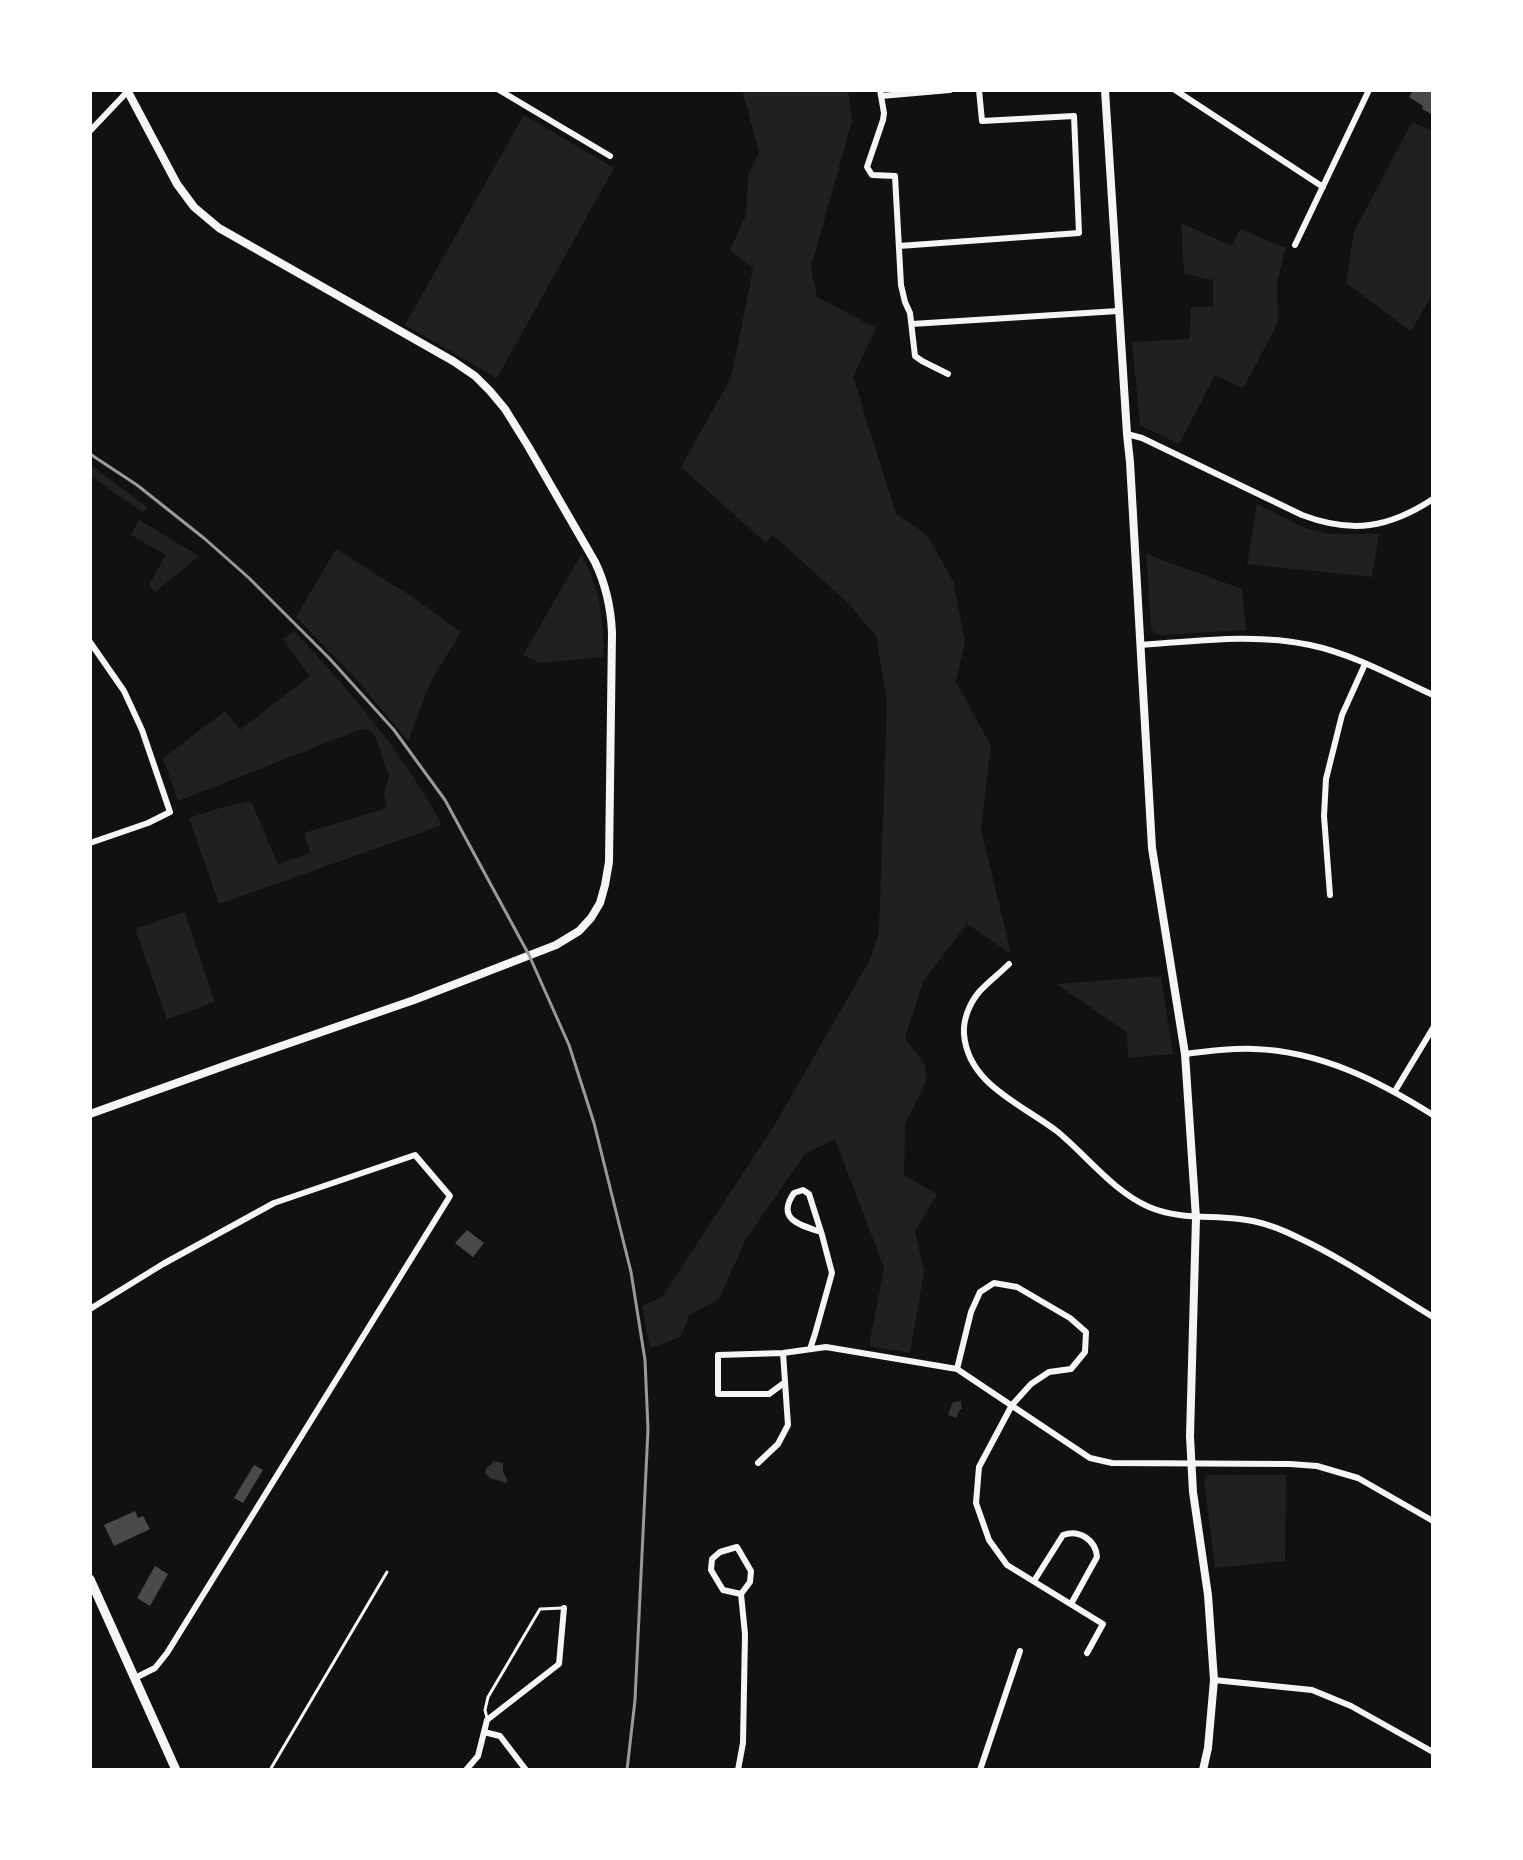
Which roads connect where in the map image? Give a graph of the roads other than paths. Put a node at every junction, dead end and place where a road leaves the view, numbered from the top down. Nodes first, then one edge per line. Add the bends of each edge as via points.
1 (499, 90) edge
2 (950, 90) edge
3 (979, 90) edge
4 (1105, 90) edge
5 (1175, 90) edge
6 (1369, 90) edge
7 (127, 91) edge
8 (880, 93) edge
9 (90, 131) edge
10 (610, 156) dead end
11 (1323, 187) junction
12 (1295, 245) dead end
13 (899, 246) junction
14 (1118, 311) junction
15 (912, 324) junction
16 (948, 374) dead end
17 (1127, 434) junction
18 (1433, 499) edge
19 (90, 642) edge
20 (1141, 645) junction
21 (1365, 664) junction
22 (1433, 695) edge
23 (90, 843) edge
24 (1330, 895) dead end
25 (1009, 964) dead end
26 (1433, 1028) edge
27 (1185, 1054) junction
28 (1395, 1091) junction
29 (90, 1114) edge
30 (1433, 1115) edge
31 (1196, 1218) junction
32 (821, 1232) junction
33 (90, 1309) edge
34 (1433, 1317) edge
35 (810, 1349) junction
36 (783, 1353) junction
37 (957, 1370) junction
38 (784, 1383) junction
39 (1012, 1405) junction
40 (758, 1463) dead end
41 (1192, 1464) junction
42 (1433, 1521) edge
43 (387, 1572) dead end
44 (90, 1579) edge
45 (1034, 1581) junction
46 (741, 1594) junction
47 (1071, 1604) junction
48 (564, 1608) joint
49 (1020, 1651) dead end
50 (1087, 1653) dead end
51 (135, 1678) junction
52 (1214, 1680) junction
53 (487, 1720) junction
54 (484, 1732) junction
55 (1433, 1752) edge
56 (176, 1770) edge
57 (270, 1770) edge
58 (466, 1770) edge
59 (526, 1770) edge
60 (738, 1770) edge
61 (980, 1770) edge
62 (1203, 1770) edge

1 - 10 street
2 - 8 street
3 - 13 street via 982,121 1074,116 1079,233
4 - 14 street
5 - 11 street
6 - 11 street
7 - 9 street
7 - 29 main road via 177,184 194,207 219,228 453,361 475,376 511,418 588,549 609,599 609,851 600,903 579,931 556,945 414,1000
8 - 13 street via 883,120 867,168 872,175 895,176
11 - 12 street
13 - 15 street via 901,285
14 - 15 street
14 - 17 street
15 - 16 street via 915,356
17 - 18 street via 1327,523 1371,526 1413,512
17 - 20 street
19 - 23 street via 124,691 170,812
20 - 21 street via 1265,639 1310,645
20 - 27 street via 1152,848
21 - 22 street
21 - 24 street via 1341,715 1326,779 1324,816
25 - 31 street via 979,992 966,1017 965,1047 972,1064 990,1085 1057,1132 1134,1199 1165,1212
26 - 28 street
27 - 28 street via 1256,1048 1286,1052 1347,1070
27 - 31 street
28 - 30 street
31 - 34 street via 1257,1222 1299,1238
31 - 41 street
32 - 32 street via 809,1194 803,1190 794,1192 788,1215
32 - 35 street via 832,1273
33 - 51 street via 274,1203 415,1155 450,1196 167,1653 155,1668
35 - 36 street
35 - 37 street via 826,1347
36 - 38 street
36 - 38 street via 718,1355 718,1394 769,1394
37 - 39 street
37 - 39 street via 971,1312 980,1292 994,1283 1017,1287 1070,1318 1086,1332 1085,1352 1071,1369 1049,1372 1031,1384
38 - 40 street via 788,1425 777,1444
39 - 41 street via 1090,1458 1112,1463
39 - 45 street via 979,1467 976,1503 989,1540 1007,1564
41 - 42 street via 1317,1466 1358,1478
41 - 52 street
43 - 57 lane
44 - 51 main road
45 - 47 street
45 - 47 street via 1063,1534 1084,1536 1094,1544 1096,1557
46 - 46 street via 723,1590 711,1570 712,1559 737,1547 751,1571 750,1582
46 - 60 street via 745,1634 743,1743
47 - 50 street via 1103,1624
48 - 53 street via 560,1664
48 - 53 lane via 540,1609 488,1697
49 - 61 street
51 - 56 main road
52 - 55 street via 1312,1690 1351,1706
52 - 62 street
53 - 54 street
54 - 58 street via 478,1756
54 - 59 street via 500,1736

